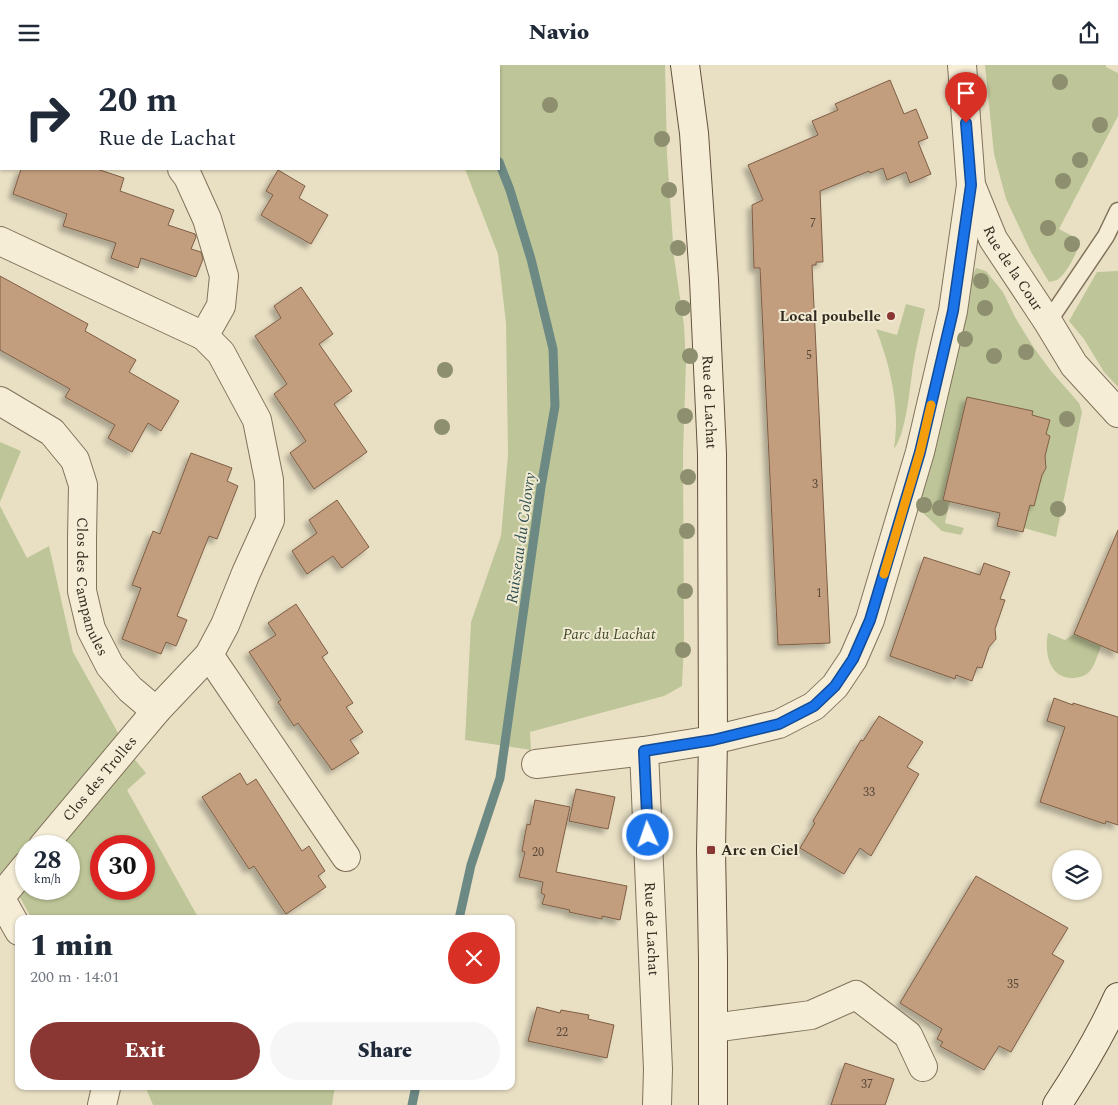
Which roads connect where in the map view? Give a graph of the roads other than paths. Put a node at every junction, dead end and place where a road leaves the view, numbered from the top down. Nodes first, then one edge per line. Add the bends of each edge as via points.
1 (684, 65) edge
2 (962, 65) edge
3 (183, 170) edge
4 (971, 185) junction
5 (1118, 211) edge
6 (0, 241) edge
7 (1048, 322) junction
8 (204, 337) junction
9 (0, 401) edge
10 (1118, 413) edge
11 (208, 655) junction
12 (156, 711) junction
13 (713, 740) junction
14 (644, 751) junction
15 (536, 764) dead end
16 (52, 835) edge
17 (346, 857) dead end
18 (15, 879) edge
19 (0, 897) edge
20 (15, 924) edge
21 (1118, 997) edge
22 (713, 1028) junction
23 (923, 1067) dead end
24 (106, 1090) edge
25 (102, 1105) edge
26 (656, 1105) edge
27 (713, 1105) edge
28 (1058, 1105) edge

1 - 13 street, Rue de Lachat via 695,143 712,454
2 - 4 street, Rue de la Cour
3 - 8 street via 207,219 224,276 221,306
4 - 7 street, Rue de la Cour via 993,239
4 - 13 street via 953,311 920,452 870,620 853,659 835,686 814,706 779,724
5 - 7 lane, Rue de la Cour via 1106,236
6 - 8 street
7 - 10 street, Rue de la Cour via 1074,365
8 - 11 street via 221,353 257,420 269,480 270,519 225,625
9 - 12 street, Clos des Campanules via 52,432 75,460 83,485 82,591 91,629 110,666
11 - 12 street
11 - 17 street
12 - 16 street, Clos des Trolles
13 - 14 street
13 - 22 street, Rue de Lachat via 710,850
14 - 15 street
14 - 26 street, Rue de Lachat via 658,1069
18 - 19 street
19 - 20 street
21 - 28 street via 1082,1067
22 - 23 street via 811,1015 856,995 908,1035
22 - 27 street, Rue de Lachat
24 - 25 street

